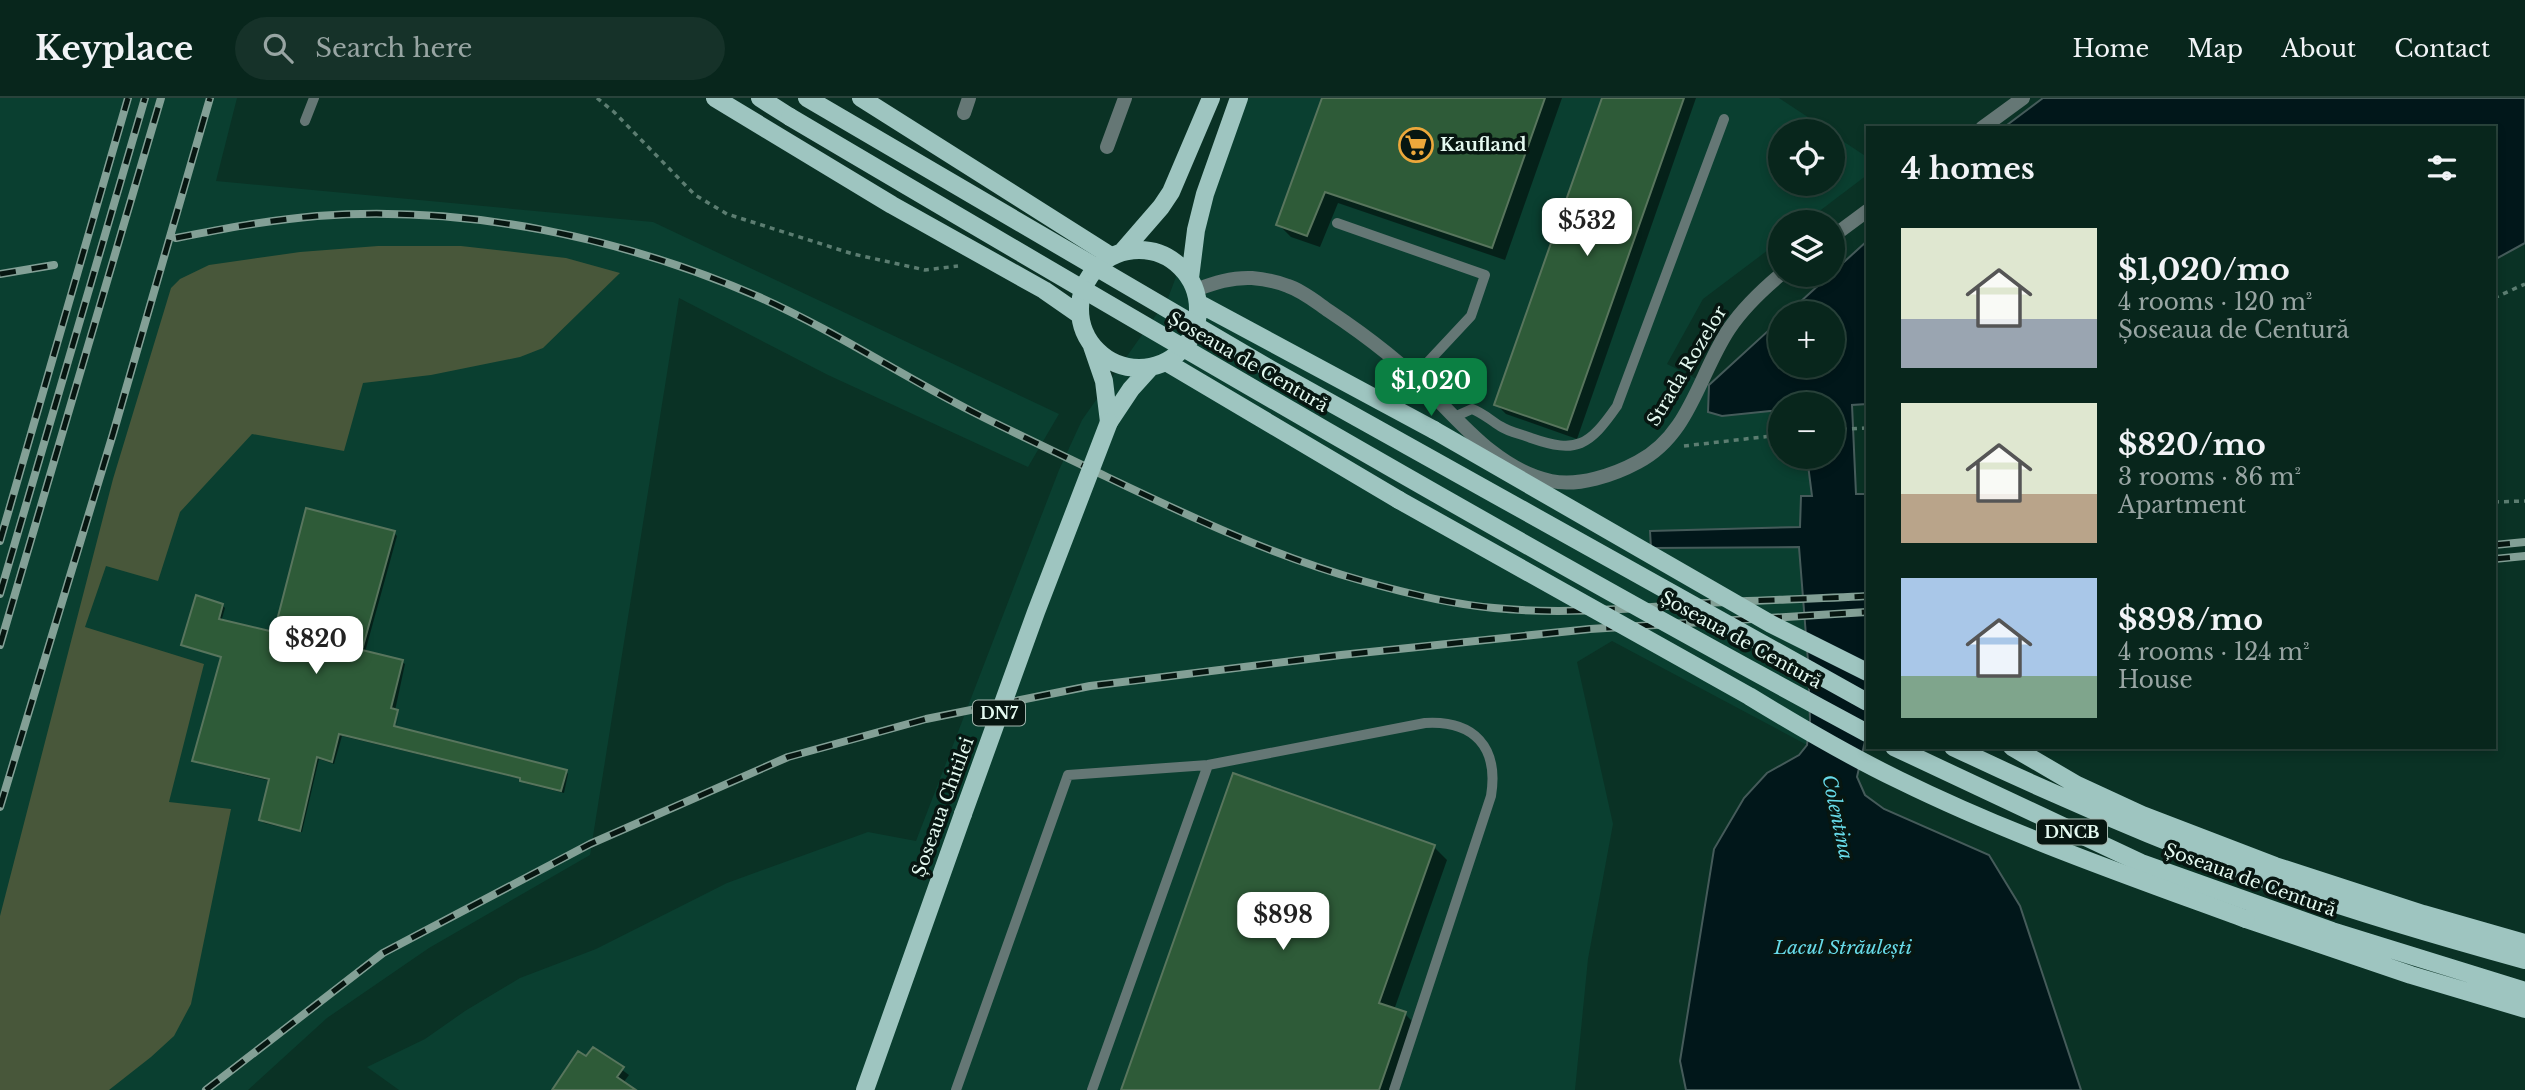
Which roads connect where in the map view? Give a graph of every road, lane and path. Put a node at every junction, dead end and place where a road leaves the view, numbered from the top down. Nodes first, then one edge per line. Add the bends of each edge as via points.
1 (314, 98) edge
2 (597, 98) edge
3 (715, 98) edge
4 (760, 98) edge
5 (807, 98) edge
6 (861, 98) edge
7 (969, 98) edge
8 (1125, 98) edge
9 (1211, 98) edge
10 (1239, 98) edge
11 (2023, 98) edge
12 (964, 113) dead end
13 (1724, 120) dead end
14 (305, 121) dead end
15 (1985, 126) edge
16 (1107, 147) dead end
17 (1866, 212) edge
18 (1337, 223) dead end
19 (1845, 227) edge
20 (1117, 254) junction
21 (992, 261) junction
22 (2525, 284) edge
23 (1768, 286) edge
24 (1194, 290) junction
25 (2496, 297) edge
26 (1080, 316) junction
27 (1092, 346) junction
28 (1158, 365) junction
29 (1414, 377) junction
30 (1454, 417) junction
31 (1109, 422) junction
32 (1866, 428) edge
33 (1845, 429) edge
34 (1768, 436) edge
35 (1658, 449) junction
36 (2496, 502) edge
37 (2525, 502) edge
38 (1866, 672) edge
39 (1866, 701) edge
40 (1866, 732) edge
41 (1898, 749) edge
42 (1957, 749) edge
43 (2014, 749) edge
44 (1208, 765) junction
45 (2271, 873) junction
46 (2250, 912) junction
47 (2525, 943) edge
48 (2525, 960) edge
49 (2525, 991) edge
50 (2525, 1009) edge
51 (865, 1090) edge
52 (956, 1090) edge
53 (1092, 1090) edge
54 (1394, 1090) edge

1 - 14 lane
2 - 21 path via 695,195 727,214 853,254 925,270
3 - 21 main road
4 - 40 main road, Șoseaua de Centură, bridge via 1259,394
5 - 39 main road, Șoseaua de Centură, bridge via 1270,369
6 - 20 main road
7 - 12 street
8 - 16 street
9 - 20 main road via 1171,192
10 - 24 main road, DN7 via 1196,230
11 - 15 street
13 - 30 lane via 1617,406 1603,426 1572,447 1555,446 1502,428 1472,410
17 - 19 street
18 - 29 lane via 1485,275 1471,316
20 - 24 main road via 1145,250 1167,257 1180,266
20 - 26 main road via 1095,268 1084,285
21 - 26 main road
22 - 25 path
23 - 35 street, Strada Rozelor via 1728,329 1680,423
24 - 28 main road, DN7 via 1198,317 1191,338 1178,355
24 - 29 street via 1225,279 1254,278 1289,286 1356,329
24 - 38 main road, bridge via 1771,624
26 - 27 main road, DN7
27 - 28 main road via 1124,367
27 - 31 main road, Șoseaua Chitilei / DN7 via 1104,381
28 - 31 main road, Șoseaua Chitilei / DN7 via 1131,389
28 - 46 main road, bridge via 1899,780 2018,833
29 - 30 street
30 - 35 street via 1503,460 1552,481 1593,479 1639,462
31 - 51 main road, Șoseaua Chitilei / DN7, bridge via 918,934
32 - 33 path
34 - 35 path
36 - 37 path
41 - 46 main road, Șoseaua de Centură / DNCB
42 - 45 main road, Șoseaua de Centură / DNCB via 2065,800
43 - 45 main road via 2077,785
44 - 52 lane via 1068,775
44 - 53 lane
44 - 54 lane via 1425,723 1446,722 1465,728 1481,741 1491,760 1492,796
45 - 47 main road
45 - 48 main road, Șoseaua de Centură / DNCB via 2394,922
46 - 49 main road, Șoseaua de Centură / DNCB
46 - 50 main road via 2400,971

